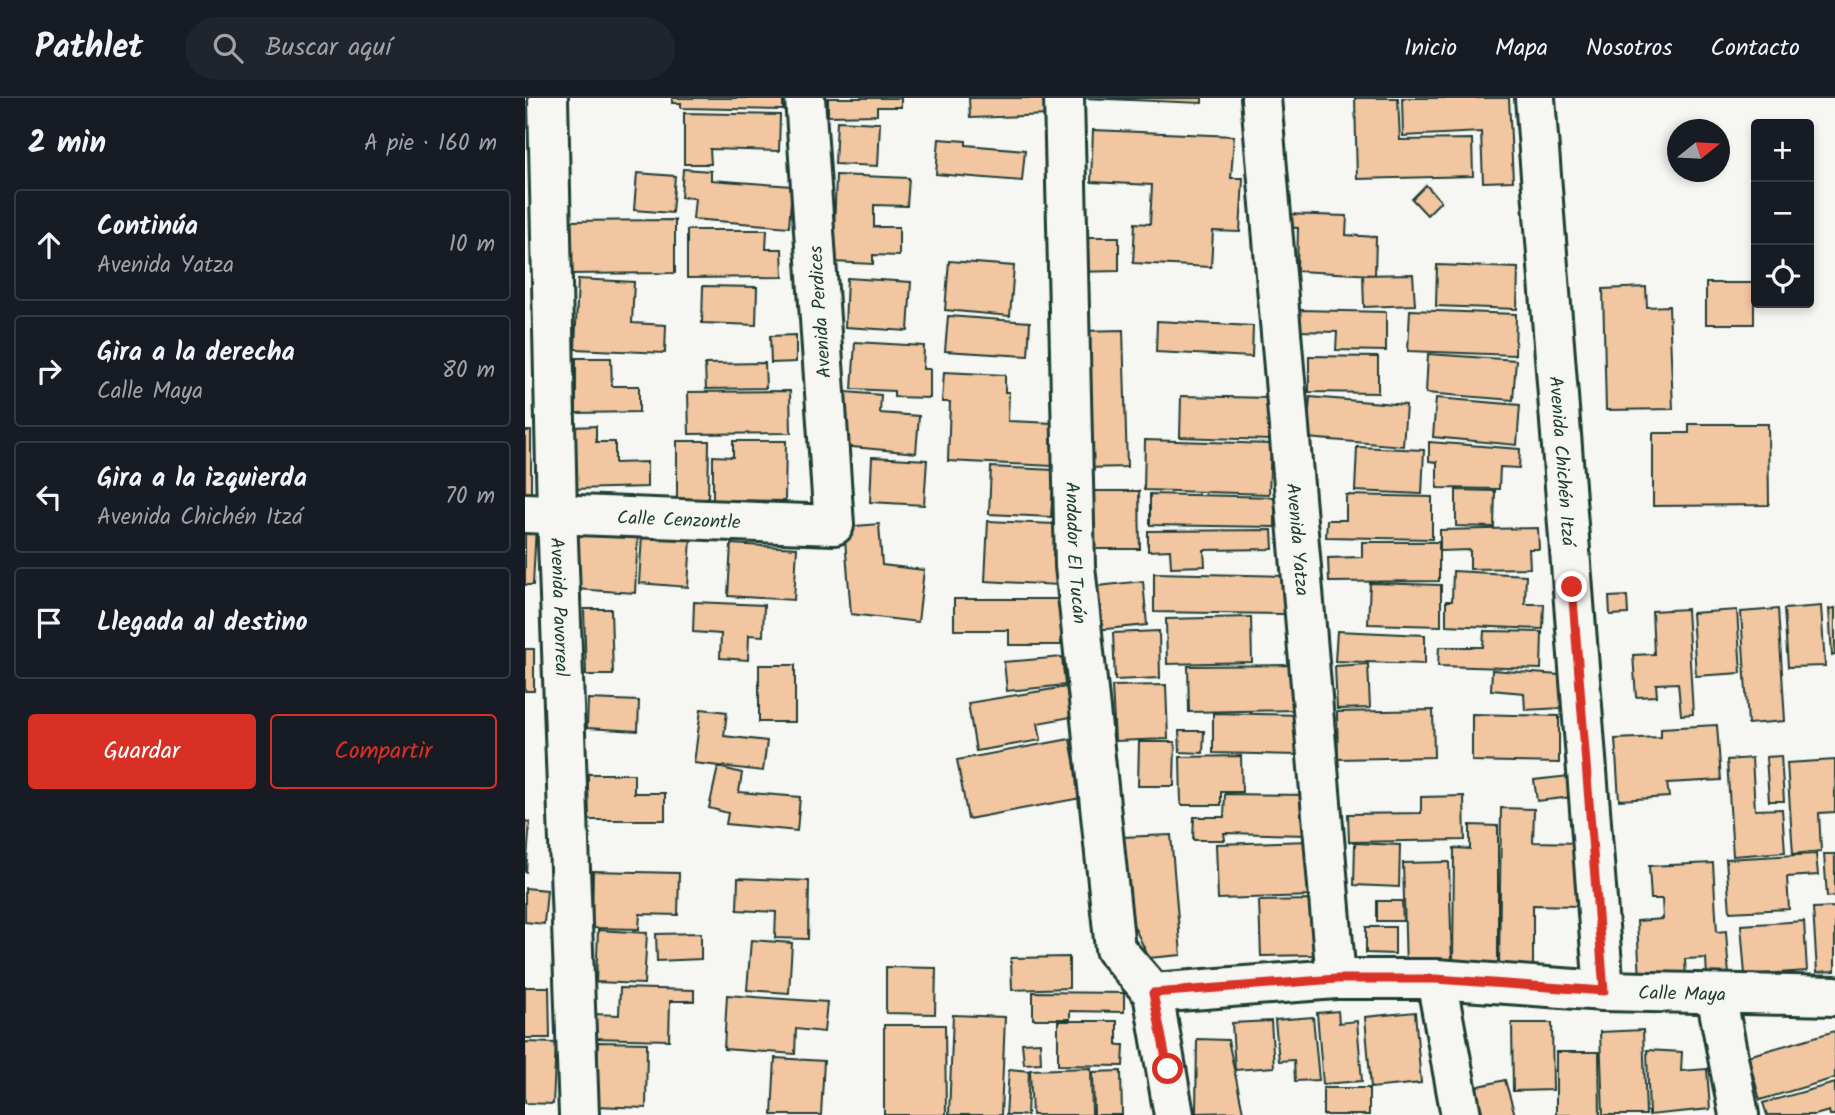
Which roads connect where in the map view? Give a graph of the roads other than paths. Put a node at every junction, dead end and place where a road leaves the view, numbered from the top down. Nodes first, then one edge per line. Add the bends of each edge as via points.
1 (548, 98) edge
2 (805, 98) edge
3 (1064, 98) edge
4 (1261, 98) edge
5 (1535, 98) edge
6 (541, 513) edge
7 (834, 525) joint
8 (1336, 979) junction
9 (1436, 979) junction
10 (1604, 991) junction
11 (1153, 993) junction
12 (1716, 995) junction
13 (1835, 996) edge
14 (579, 1115) edge
15 (1174, 1115) edge
16 (1461, 1115) edge
17 (1739, 1115) edge

1 - 6 street, Avenida Pavorreal
2 - 7 street, Avenida Perdices
3 - 11 street, Andador El Tucán via 1075,566 1115,949
4 - 8 street, Avenida Yatza
5 - 10 street, Avenida Chichén Itzá
6 - 7 street, Calle Cenzontle
6 - 14 street, Avenida Pavorreal
8 - 9 street, Calle Maya
8 - 11 street, Calle Maya
9 - 10 street, Calle Maya
9 - 16 street
10 - 12 street, Calle Maya
11 - 15 street
12 - 13 street, Calle Maya
12 - 17 street

